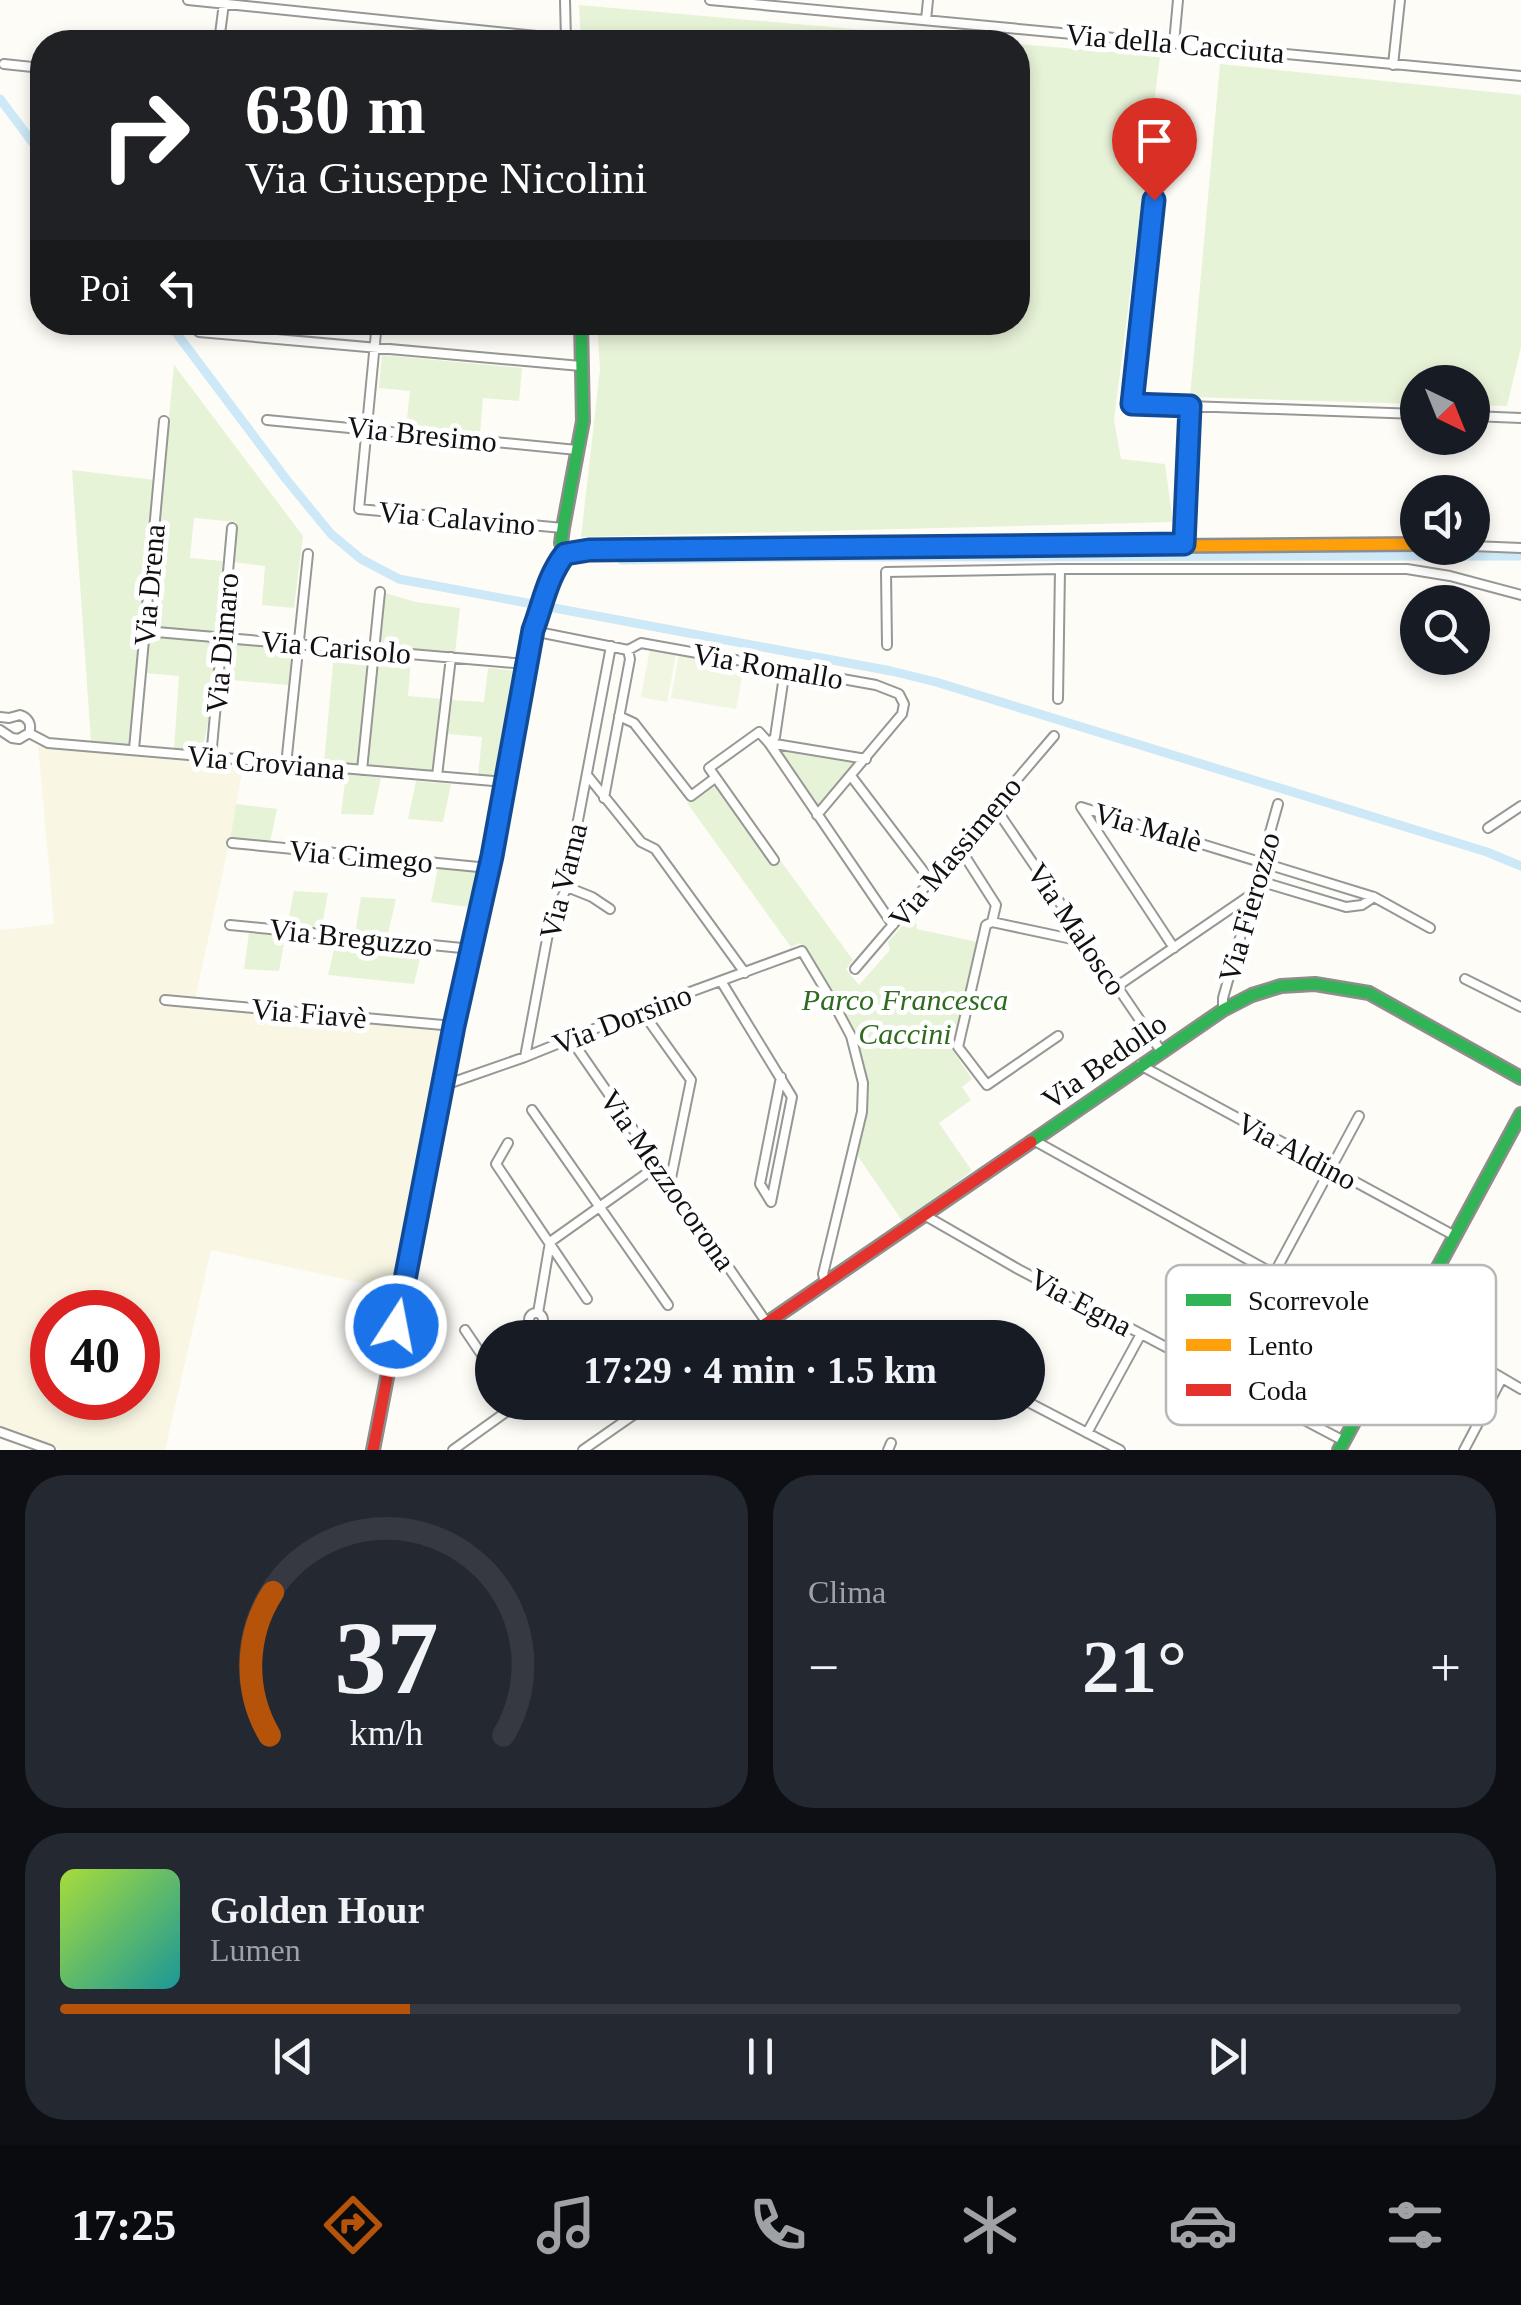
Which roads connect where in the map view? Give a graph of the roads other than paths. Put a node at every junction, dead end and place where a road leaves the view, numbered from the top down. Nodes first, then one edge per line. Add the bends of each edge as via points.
1 (188, 0) edge
2 (565, 0) edge
3 (710, 0) edge
4 (844, 0) edge
5 (928, 0) edge
6 (1178, 0) edge
7 (1400, 0) edge
8 (224, 3) junction
9 (842, 12) junction
10 (926, 20) junction
11 (221, 30) edge
12 (467, 30) edge
13 (566, 30) edge
14 (1174, 43) junction
15 (4, 64) dead end
16 (1393, 65) junction
17 (30, 67) edge
18 (1521, 76) edge
19 (1154, 200) dead end
20 (236, 335) edge
21 (375, 335) edge
22 (582, 335) edge
23 (374, 346) junction
24 (581, 366) junction
25 (1190, 406) junction
26 (1400, 413) edge
27 (1490, 417) edge
28 (1521, 418) edge
29 (267, 420) dead end
30 (164, 421) dead end
31 (366, 428) junction
32 (577, 450) junction
33 (232, 528) dead end
34 (563, 528) junction
35 (1184, 544) junction
36 (1400, 544) edge
37 (1490, 547) edge
38 (1521, 548) edge
39 (308, 554) dead end
40 (565, 554) junction
41 (1060, 569) junction
42 (380, 592) dead end
43 (1521, 594) edge
44 (535, 624) junction
45 (145, 631) junction
46 (222, 638) junction
47 (298, 644) junction
48 (611, 646) junction
49 (887, 646) dead end
50 (374, 650) junction
51 (628, 650) junction
52 (451, 657) junction
53 (526, 664) junction
54 (785, 669) junction
55 (1058, 699) dead end
56 (620, 716) junction
57 (5, 717) edge
58 (3, 731) edge
59 (29, 734) junction
60 (1054, 736) dead end
61 (769, 743) junction
62 (134, 750) junction
63 (211, 758) junction
64 (866, 759) junction
65 (286, 765) junction
66 (362, 770) junction
67 (586, 775) junction
68 (437, 776) junction
69 (852, 776) junction
70 (715, 778) junction
71 (505, 782) junction
72 (604, 798) junction
73 (1278, 804) dead end
74 (994, 806) junction
75 (1521, 806) edge
76 (816, 815) junction
77 (1488, 828) dead end
78 (232, 844) dead end
79 (960, 847) junction
80 (774, 860) dead end
81 (1261, 860) junction
82 (490, 868) junction
83 (930, 880) junction
84 (1256, 880) junction
85 (568, 887) junction
86 (1252, 894) junction
87 (1374, 896) junction
88 (610, 910) dead end
89 (992, 922) junction
90 (893, 925) junction
91 (230, 926) dead end
92 (1430, 928) dead end
93 (1086, 942) junction
94 (1174, 948) junction
95 (472, 949) junction
96 (856, 969) dead end
97 (745, 973) junction
98 (1465, 979) dead end
99 (721, 982) junction
100 (1116, 987) junction
101 (165, 1000) dead end
102 (1521, 1007) edge
103 (642, 1010) junction
104 (1222, 1010) junction
105 (454, 1026) junction
106 (1058, 1036) dead end
107 (570, 1038) junction
108 (1161, 1051) junction
109 (526, 1057) junction
110 (1140, 1066) junction
111 (781, 1077) junction
112 (1521, 1078) edge
113 (442, 1086) junction
114 (532, 1110) dead end
115 (1521, 1114) edge
116 (1359, 1116) dead end
117 (1034, 1141) junction
118 (508, 1143) dead end
119 (658, 1166) junction
120 (1330, 1169) junction
121 (670, 1184) junction
122 (599, 1206) junction
123 (926, 1216) junction
124 (1455, 1236) junction
125 (550, 1242) junction
126 (1258, 1265) edge
127 (1279, 1265) edge
128 (1439, 1265) edge
129 (825, 1282) junction
130 (587, 1299) dead end
131 (668, 1306) dead end
132 (544, 1320) edge
133 (766, 1320) edge
134 (770, 1320) edge
135 (465, 1330) dead end
136 (1142, 1334) junction
137 (475, 1345) edge
138 (1166, 1347) edge
139 (1496, 1374) edge
140 (1502, 1378) junction
141 (1496, 1389) edge
142 (1521, 1389) edge
143 (1045, 1411) edge
144 (494, 1420) edge
145 (626, 1420) edge
146 (1305, 1425) edge
147 (1477, 1425) edge
148 (0, 1432) edge
149 (1087, 1433) junction
150 (1342, 1446) edge
151 (50, 1450) edge
152 (373, 1450) edge
153 (453, 1450) edge
154 (583, 1450) edge
155 (1120, 1450) edge
156 (1464, 1450) edge

1 - 8 street
2 - 13 street
3 - 9 street, Via della Cacciuta
4 - 9 street
5 - 10 street
6 - 14 street
7 - 16 street
8 - 11 street
8 - 12 street
9 - 10 street, Via della Cacciuta
10 - 14 street, Via della Cacciuta
14 - 16 street, Via della Cacciuta
15 - 17 street
16 - 18 street, Via della Cacciuta
19 - 25 street via 1132,404
20 - 23 street
21 - 23 street, Via Calavino
22 - 24 street
23 - 24 street
23 - 31 street, Via Calavino
24 - 32 street
25 - 26 street
25 - 35 street
27 - 28 street
29 - 31 street, Via Bresimo
30 - 45 street, Via Drena
31 - 32 street, Via Bresimo
31 - 34 street, Via Calavino via 359,509
32 - 34 street
33 - 46 street, Via Dimaro
34 - 40 street
35 - 36 street
35 - 40 street
37 - 38 street
39 - 47 street
40 - 44 street
41 - 43 street via 1407,568
41 - 49 street via 886,572
41 - 55 street
42 - 50 street
44 - 48 street, Via Romallo
44 - 53 street
45 - 46 street, Via Carisolo
45 - 62 street, Via Drena
46 - 47 street, Via Carisolo
46 - 63 street, Via Dimaro
47 - 50 street, Via Carisolo
47 - 65 street
48 - 51 street, Via Romallo
48 - 67 street, Via Varna
50 - 52 street, Via Carisolo
50 - 66 street
51 - 54 street, Via Romallo via 641,643
51 - 56 street
52 - 53 street, Via Carisolo
52 - 68 street
53 - 71 street
54 - 61 street
54 - 64 street, Via Romallo via 893,690 904,701 902,714
56 - 70 street via 634,722 691,796
56 - 72 street
57 - 58 street
57 - 59 street via 27,718
58 - 59 street via 15,739
59 - 62 street, Via Croviana via 48,743
60 - 74 street, Via Massimeno
61 - 64 street
61 - 70 street via 758,732 709,768
61 - 76 street
62 - 63 street, Via Croviana
63 - 65 street, Via Croviana
64 - 69 street
65 - 66 street, Via Croviana
66 - 68 street, Via Croviana
67 - 72 street
67 - 85 street, Via Varna
68 - 71 street, Via Croviana
69 - 76 street
69 - 83 street
70 - 80 street
71 - 82 street
72 - 97 street via 655,849
73 - 81 street, Via Fierozzo
74 - 79 street, Via Massimeno
74 - 93 street, Via Malosco
75 - 77 street
76 - 90 street
78 - 82 street, Via Cimego
79 - 83 street, Via Massimeno
79 - 89 street via 996,905
81 - 84 street, Via Fierozzo
81 - 87 street
81 - 94 street, Via Malè via 1081,807
82 - 95 street
83 - 90 street, Via Massimeno
84 - 86 street, Via Fierozzo
84 - 87 street via 1346,907
85 - 88 street
85 - 109 street, Via Varna via 550,923
86 - 94 street
86 - 104 street, Via Fierozzo
87 - 92 street
89 - 93 street
89 - 106 street via 986,924 958,1047 987,1085
90 - 96 street, Via Massimeno
91 - 95 street, Via Breguzzo
93 - 100 street, Via Malosco
94 - 100 street
95 - 105 street
97 - 99 street, Via Dorsino
97 - 129 street, Via Dorsino via 802,951 851,1036 862,1112
98 - 102 street
99 - 103 street, Via Dorsino
99 - 111 street
100 - 108 street, Via Malosco
101 - 105 street, Via Fiavè
103 - 107 street, Via Dorsino
103 - 121 street via 691,1080
104 - 108 street, Via Bedollo
104 - 112 street, Via Bedollo via 1282,986 1343,987 1369,994
105 - 113 street
107 - 109 street, Via Dorsino
107 - 119 street, Via Mezzocorona
108 - 110 street, Via Bedollo
109 - 113 street, Via Dorsino
110 - 117 street, Via Bedollo
110 - 120 street, Via Aldino
111 - 111 street via 760,1184 771,1202 792,1097
113 - 152 street
114 - 122 street
115 - 124 street
116 - 120 street
117 - 123 street, Via Bedollo
117 - 126 street
118 - 125 street via 496,1164
119 - 121 street, Via Mezzocorona
119 - 122 street
120 - 124 street, Via Aldino
120 - 127 street
121 - 133 street, Via Mezzocorona
122 - 125 street
122 - 131 street
123 - 129 street, Via Bedollo
123 - 136 street, Via Egna
124 - 128 street
125 - 130 street
125 - 132 street via 538,1313
129 - 134 street, Via Bedollo
135 - 137 street
136 - 138 street, Via Egna
136 - 149 street
139 - 140 street
140 - 141 street
140 - 142 street
143 - 149 street
144 - 153 street
145 - 154 street
146 - 150 street, Via Egna
147 - 156 street
148 - 151 street
149 - 155 street

